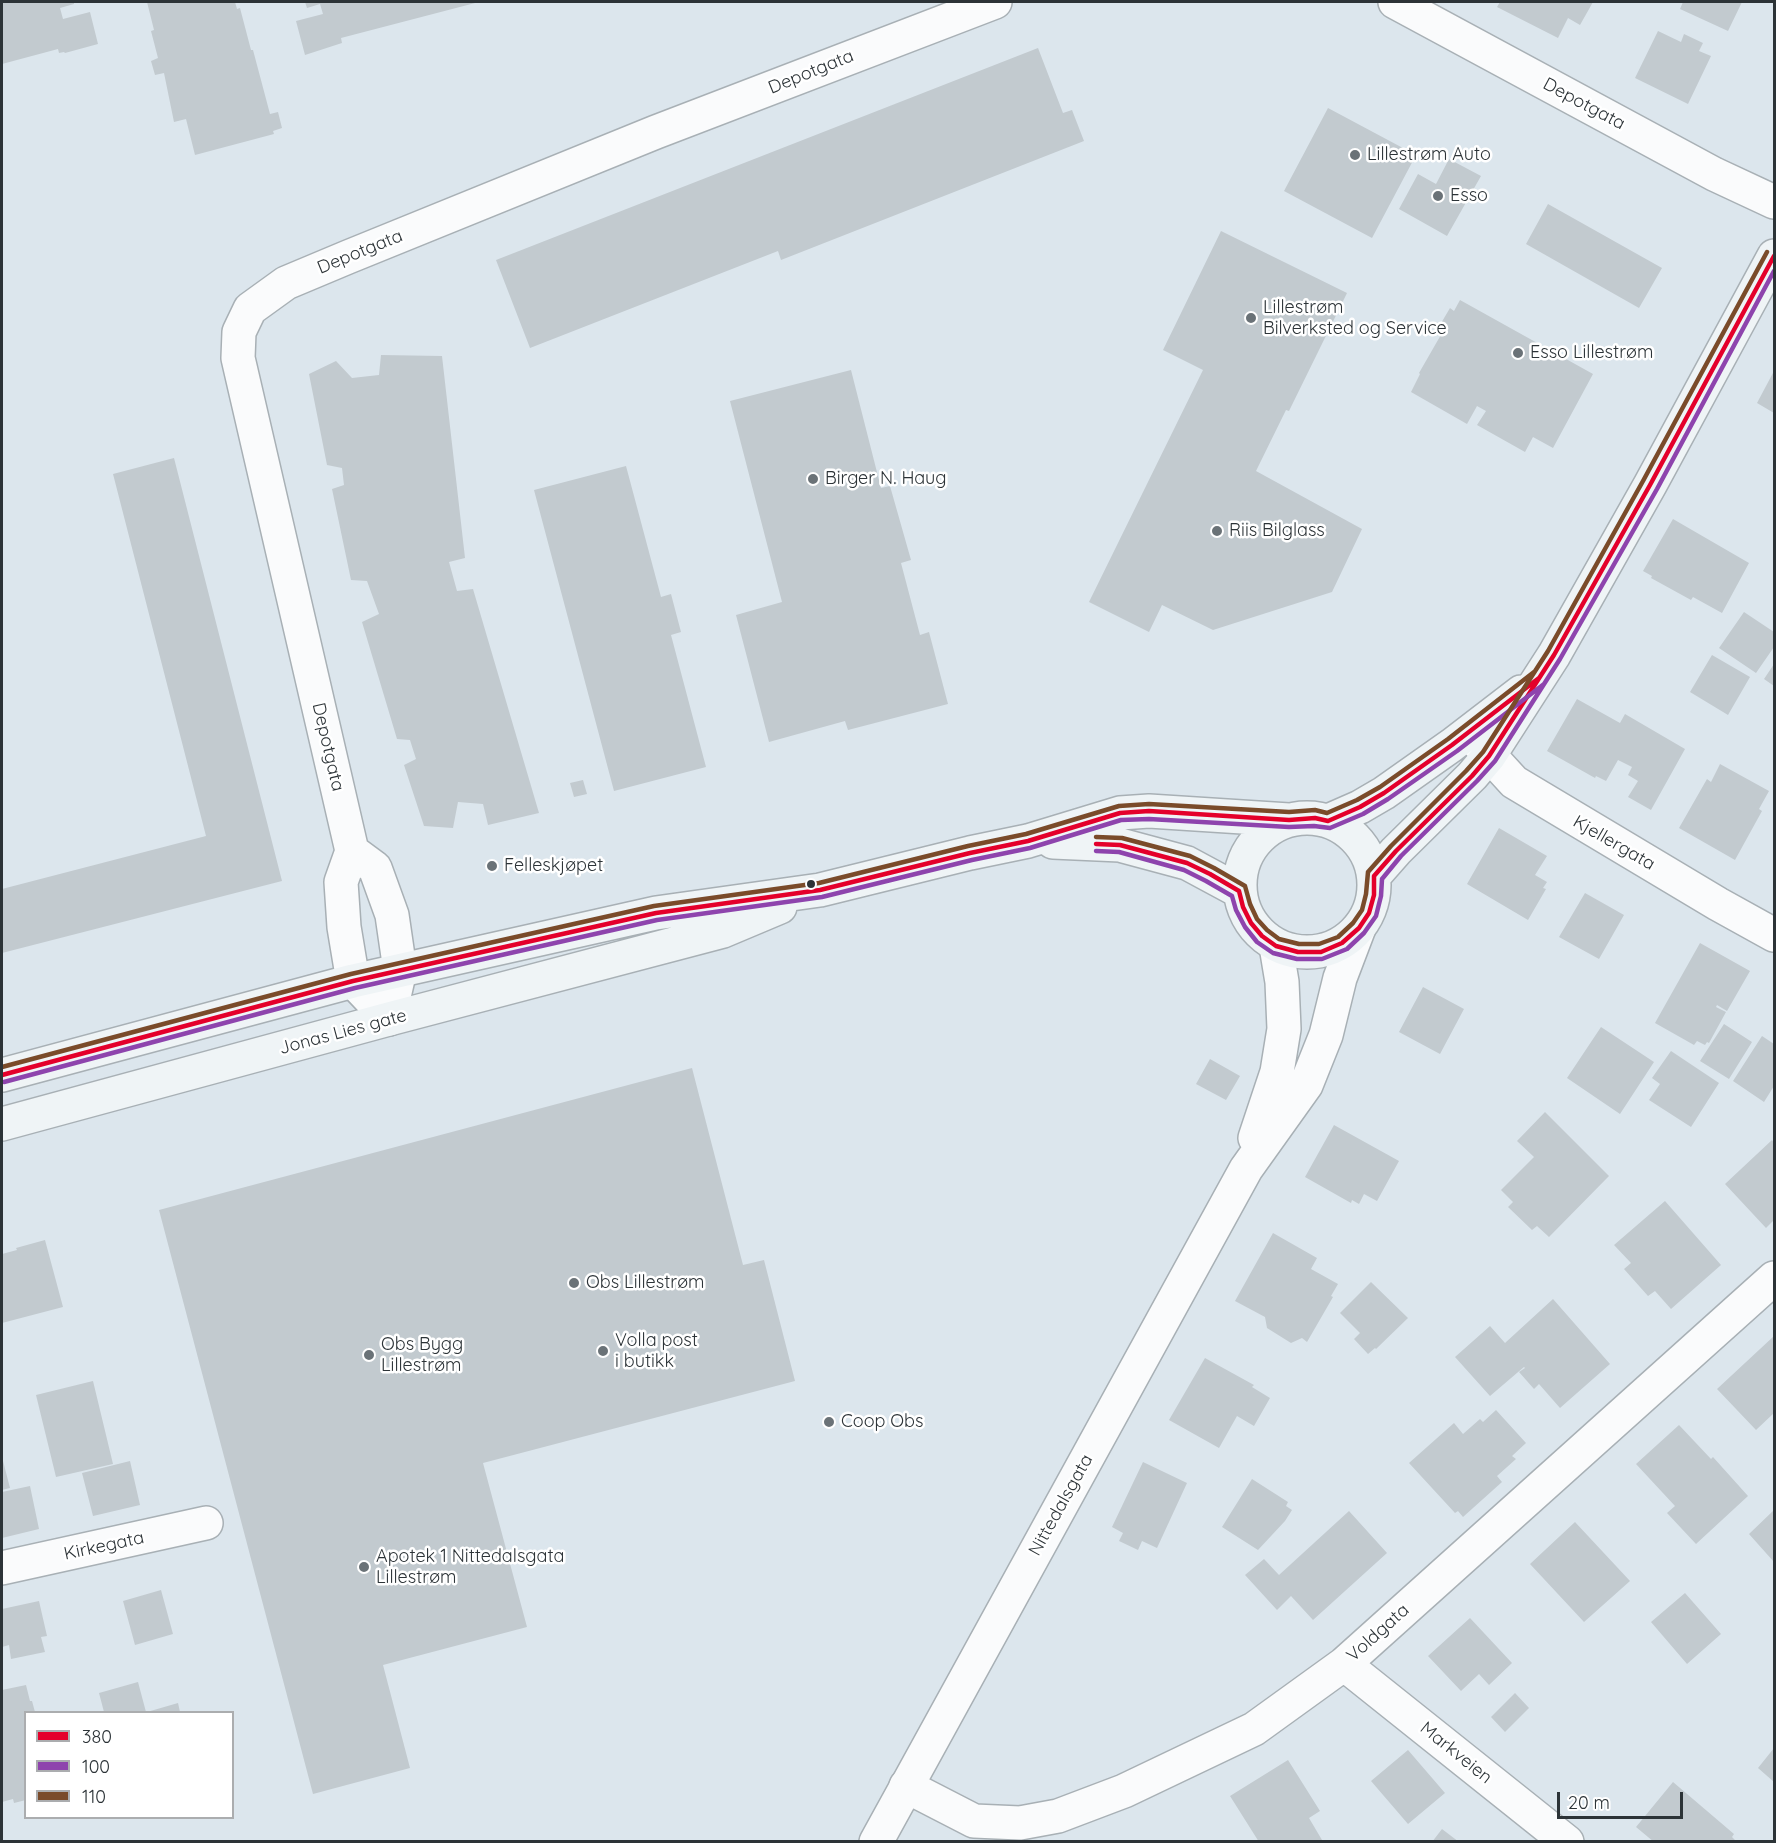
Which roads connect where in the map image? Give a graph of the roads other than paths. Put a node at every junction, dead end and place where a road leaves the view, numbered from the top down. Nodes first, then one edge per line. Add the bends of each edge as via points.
1 (995, 2) edge
2 (1395, 2) edge
3 (1774, 202) edge
4 (1774, 256) edge
5 (1479, 744) junction
6 (1289, 820) junction
7 (1328, 821) junction
8 (1028, 841) junction
9 (352, 851) junction
10 (1374, 876) junction
11 (820, 890) junction
12 (1239, 891) junction
13 (1359, 928) junction
14 (1774, 935) edge
15 (1276, 946) junction
16 (400, 970) junction
17 (353, 981) junction
18 (389, 1019) junction
19 (2, 1075) edge
20 (2, 1124) edge
21 (1246, 1169) junction
22 (1774, 1278) edge
23 (207, 1523) dead end
24 (2, 1568) edge
25 (1344, 1664) junction
26 (906, 1786) junction
27 (876, 1842) edge
28 (1567, 1842) edge

1 - 9 street, Depotgata via 656,132 286,282 250,309 239,332 238,358
2 - 3 street, Depotgata via 1714,174
4 - 5 main road via 1554,655 1539,678
5 - 7 main road
5 - 10 main road via 1472,776
5 - 14 street, Kjellergata via 1522,788
6 - 7 main road
6 - 8 main road, Jonas Lies gate via 1149,811 1120,813
6 - 12 main road via 1271,827 1257,839 1240,872
7 - 10 main road via 1359,842
8 - 11 main road, Jonas Lies gate
8 - 12 main road, Jonas Lies gate via 1120,845 1187,863
9 - 16 street via 375,868 392,915
9 - 17 street via 341,882
10 - 13 main road via 1369,913
11 - 16 main road, Jonas Lies gate via 656,913
11 - 18 main road, Jonas Lies gate via 723,931
12 - 15 main road via 1251,923
13 - 15 main road via 1342,943 1321,952 1298,952
13 - 21 street, Nittedalsgata via 1306,1085
15 - 21 street, Nittedalsgata via 1284,1029 1277,1072
16 - 17 main road, Jonas Lies gate
16 - 18 street
17 - 18 street
17 - 19 main road, Jonas Lies gate
18 - 20 main road, Jonas Lies gate
21 - 26 street, Nittedalsgata
22 - 25 street, Voldgata
23 - 24 street, Kirkegata
25 - 26 street, Voldgata via 1254,1729 1124,1791 1058,1816 1020,1823 974,1821
25 - 28 street, Markveien
26 - 27 street, Nittedalsgata

